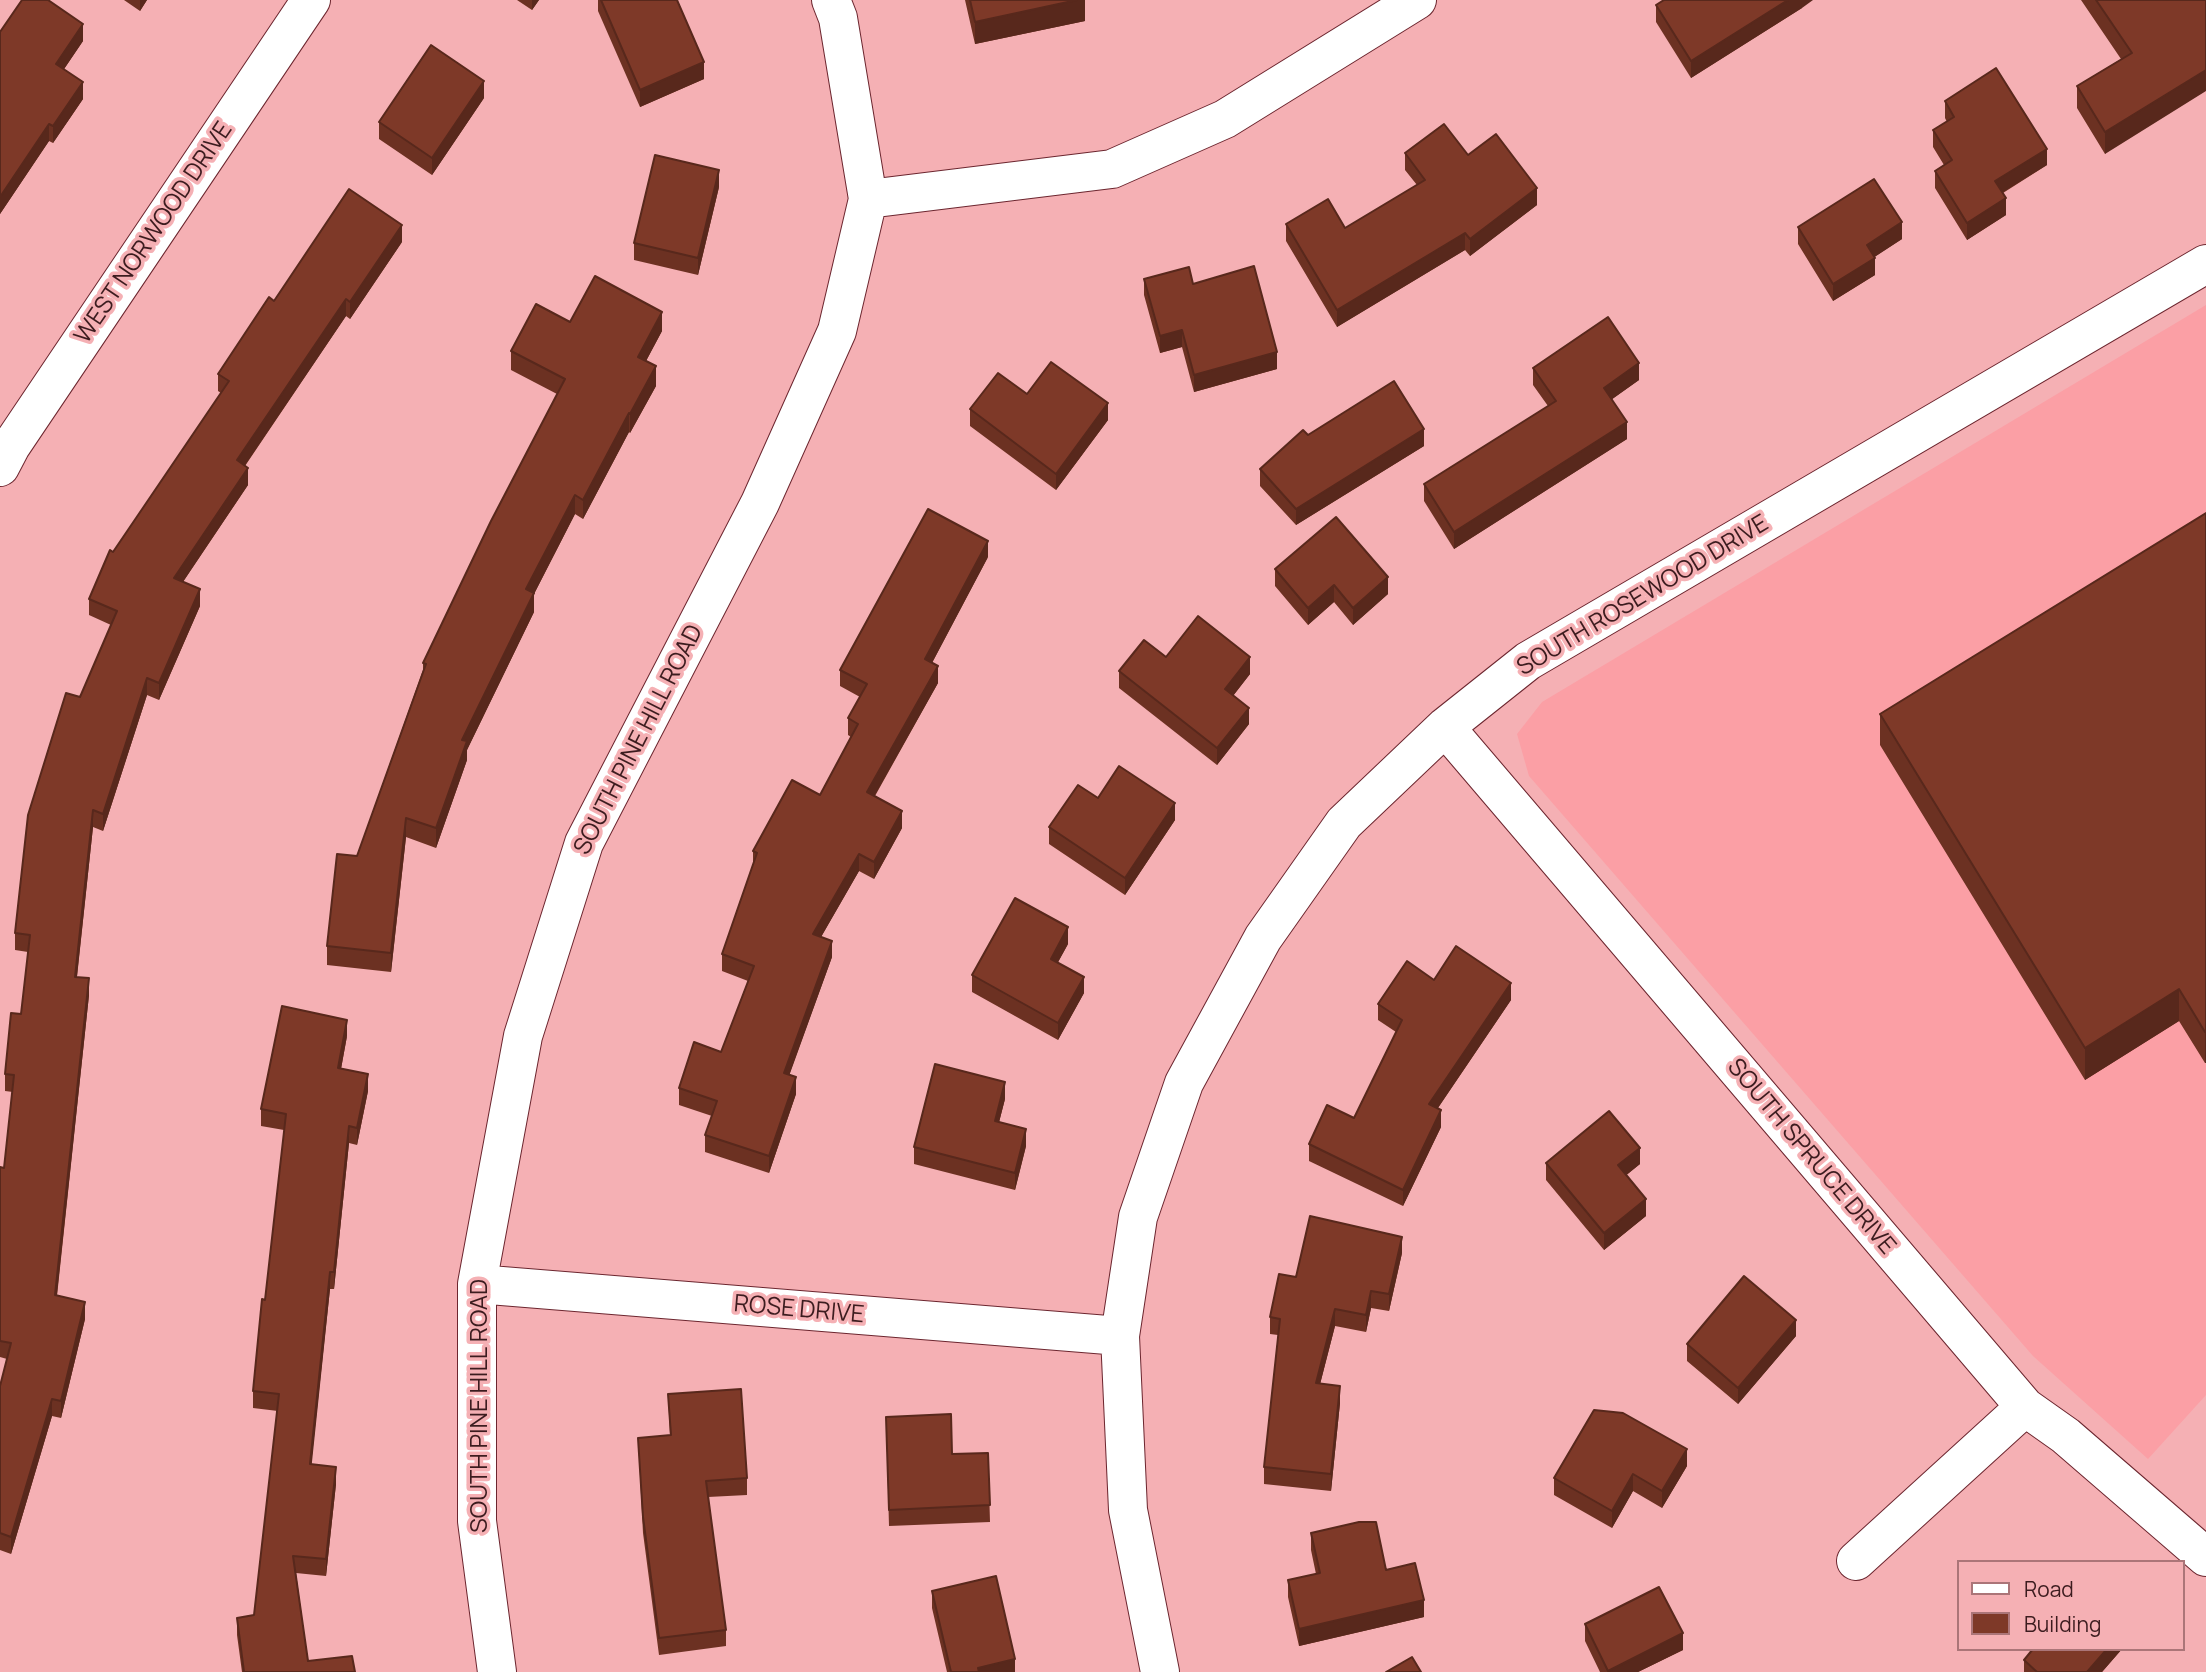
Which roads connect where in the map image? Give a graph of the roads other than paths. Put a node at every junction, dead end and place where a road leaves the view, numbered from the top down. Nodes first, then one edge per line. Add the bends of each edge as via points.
1 (311, 0) edge
2 (831, 0) edge
3 (1417, 0) edge
4 (868, 199) junction
5 (2206, 264) edge
6 (0, 467) edge
7 (1445, 727) junction
8 (477, 1284) junction
9 (1120, 1336) junction
10 (2025, 1407) junction
11 (2206, 1557) edge
12 (1856, 1561) dead end
13 (497, 1672) edge
14 (1160, 1672) edge

1 - 6 street, WEST NORWOOD DRIVE
2 - 4 street, SOUTH PINE HILL ROAD via 838,18
3 - 4 street via 1225,119 1112,169
4 - 8 street, SOUTH PINE HILL ROAD via 837,331 760,503 584,843 523,1036
5 - 7 street, SOUTH ROSEWOOD DRIVE via 1528,662
7 - 9 street, SOUTH ROSEWOOD DRIVE via 1344,823 1264,938 1184,1083 1138,1217
7 - 10 street, SOUTH SPRUCE DRIVE
8 - 9 street, ROSE DRIVE
8 - 13 street, SOUTH PINE HILL ROAD via 477,1521
9 - 14 street, SOUTH ROSEWOOD DRIVE via 1128,1510
10 - 11 street, SOUTH SPRUCE DRIVE via 2066,1436
10 - 12 street

